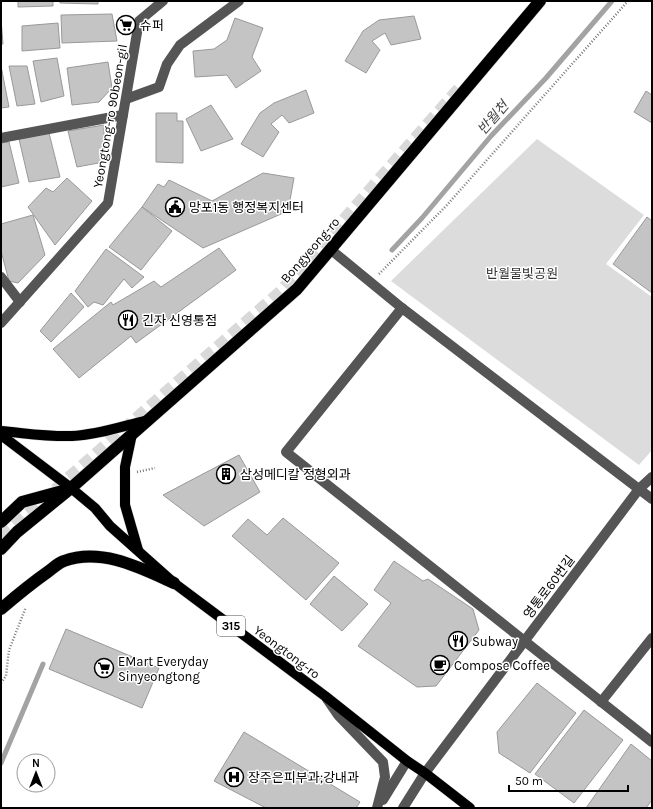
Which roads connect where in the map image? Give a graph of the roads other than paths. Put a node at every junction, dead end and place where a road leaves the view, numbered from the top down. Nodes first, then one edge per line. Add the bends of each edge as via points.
1 (163, 1) edge
2 (239, 1) edge
3 (540, 1) edge
4 (126, 99) junction
5 (123, 115) junction
6 (1, 138) edge
7 (330, 249) junction
8 (1, 277) edge
9 (20, 302) junction
10 (402, 308) junction
11 (1, 323) edge
12 (148, 420) junction
13 (1, 431) edge
14 (132, 434) junction
15 (1, 435) edge
16 (652, 477) edge
17 (71, 488) junction
18 (639, 489) junction
19 (652, 499) edge
20 (1, 522) edge
21 (1, 549) edge
22 (138, 550) junction
23 (174, 583) junction
24 (1, 609) edge
25 (652, 638) edge
26 (524, 641) junction
27 (325, 696) junction
28 (601, 702) junction
29 (652, 742) edge
30 (407, 761) junction
31 (425, 772) junction
32 (378, 808) edge
33 (403, 808) edge
34 (470, 808) edge

1 - 4 street, Yeongtong-ro 90beon-gil via 140,22
2 - 4 street via 180,44 167,64 159,87
3 - 7 highway, Bongyeong-ro
4 - 5 street, Yeongtong-ro 90beon-gil
5 - 6 street
5 - 9 street, Yeongtong-ro 90beon-gil via 108,203
7 - 10 street
7 - 12 highway, Bongyeong-ro via 297,289
8 - 9 street
9 - 11 street, Yeongtong-ro 90beon-gil
10 - 18 street
10 - 26 street via 286,452
12 - 13 main road via 74,436
12 - 14 highway, Bongyeong-ro
14 - 17 highway, Bongyeong-ro
14 - 22 main road via 125,475 125,505
15 - 17 main road, Yeongtong-ro / 315
16 - 18 street, 영통로60번길
17 - 20 highway via 22,502
17 - 21 highway, Bongyeong-ro via 17,532
17 - 22 main road, Yeongtong-ro / 315
18 - 19 street
18 - 26 street, 영통로60번길
22 - 23 main road, Yeongtong-ro / 315
23 - 24 highway via 116,559 81,556 62,561 28,585
23 - 27 main road, Yeongtong-ro / 315
25 - 28 street
26 - 28 street
26 - 31 street, 영통로60번길
27 - 30 main road, Yeongtong-ro / 315
27 - 32 street via 338,715 383,762 385,777
28 - 29 street
30 - 31 main road, Yeongtong-ro / 315
30 - 32 street
31 - 33 street, 영통로60번길
31 - 34 main road, Yeongtong-ro / 315

